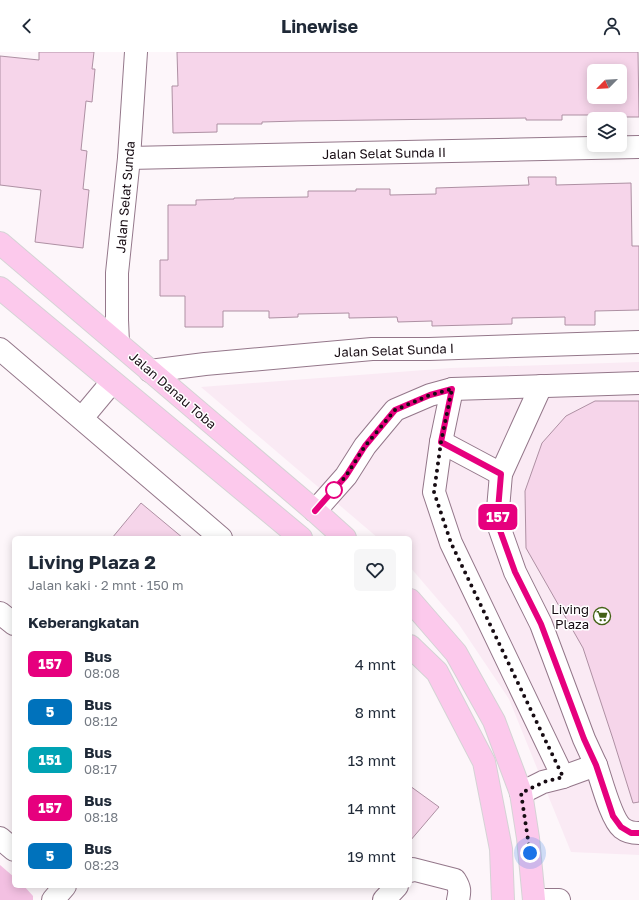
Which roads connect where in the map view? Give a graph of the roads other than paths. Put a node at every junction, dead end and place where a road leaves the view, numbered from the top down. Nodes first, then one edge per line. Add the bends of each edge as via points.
1 (136, 52) edge
2 (639, 147) edge
3 (129, 158) junction
4 (0, 243) edge
5 (0, 288) edge
6 (639, 342) edge
7 (118, 343) junction
8 (0, 349) edge
9 (150, 371) junction
10 (112, 382) junction
11 (639, 383) edge
12 (541, 386) junction
13 (452, 389) junction
14 (82, 418) junction
15 (441, 442) junction
16 (501, 474) junction
17 (315, 511) junction
18 (219, 536) edge
19 (299, 536) edge
20 (343, 536) edge
21 (412, 602) edge
22 (0, 612) edge
23 (12, 622) edge
24 (412, 648) edge
25 (596, 765) junction
26 (563, 777) junction
27 (521, 793) junction
28 (639, 833) edge
29 (0, 838) edge
30 (12, 848) edge
31 (412, 869) edge
32 (395, 888) edge
33 (384, 900) edge
34 (458, 900) edge
35 (503, 900) edge
36 (534, 900) edge
37 (559, 900) edge

1 - 3 street, Jalan Selat Sunda
2 - 3 street, Jalan Selat Sunda II
3 - 7 street, Jalan Selat Sunda via 117,273
4 - 7 main road, Jalan Danau Toba
5 - 10 main road
6 - 9 street, Jalan Selat Sunda I via 372,349
7 - 9 main road, Jalan Danau Toba
8 - 14 street
9 - 17 main road, Jalan Danau Toba
10 - 14 street
10 - 19 main road
11 - 12 street
12 - 13 street
12 - 16 street
13 - 15 street
13 - 17 street via 395,410 365,446 346,476
14 - 18 street
15 - 16 street
15 - 26 street via 434,492 451,543
16 - 25 street via 497,522 515,572 541,624
17 - 20 main road, Jalan Danau Toba
21 - 27 main road via 456,653 494,721
22 - 23 street
24 - 35 main road via 436,672 484,762 501,849
25 - 26 street
25 - 28 street via 613,816 621,827 631,833
26 - 27 street via 544,782
27 - 36 main road
29 - 30 street
31 - 34 street via 455,880 460,891
32 - 33 street
36 - 37 street

